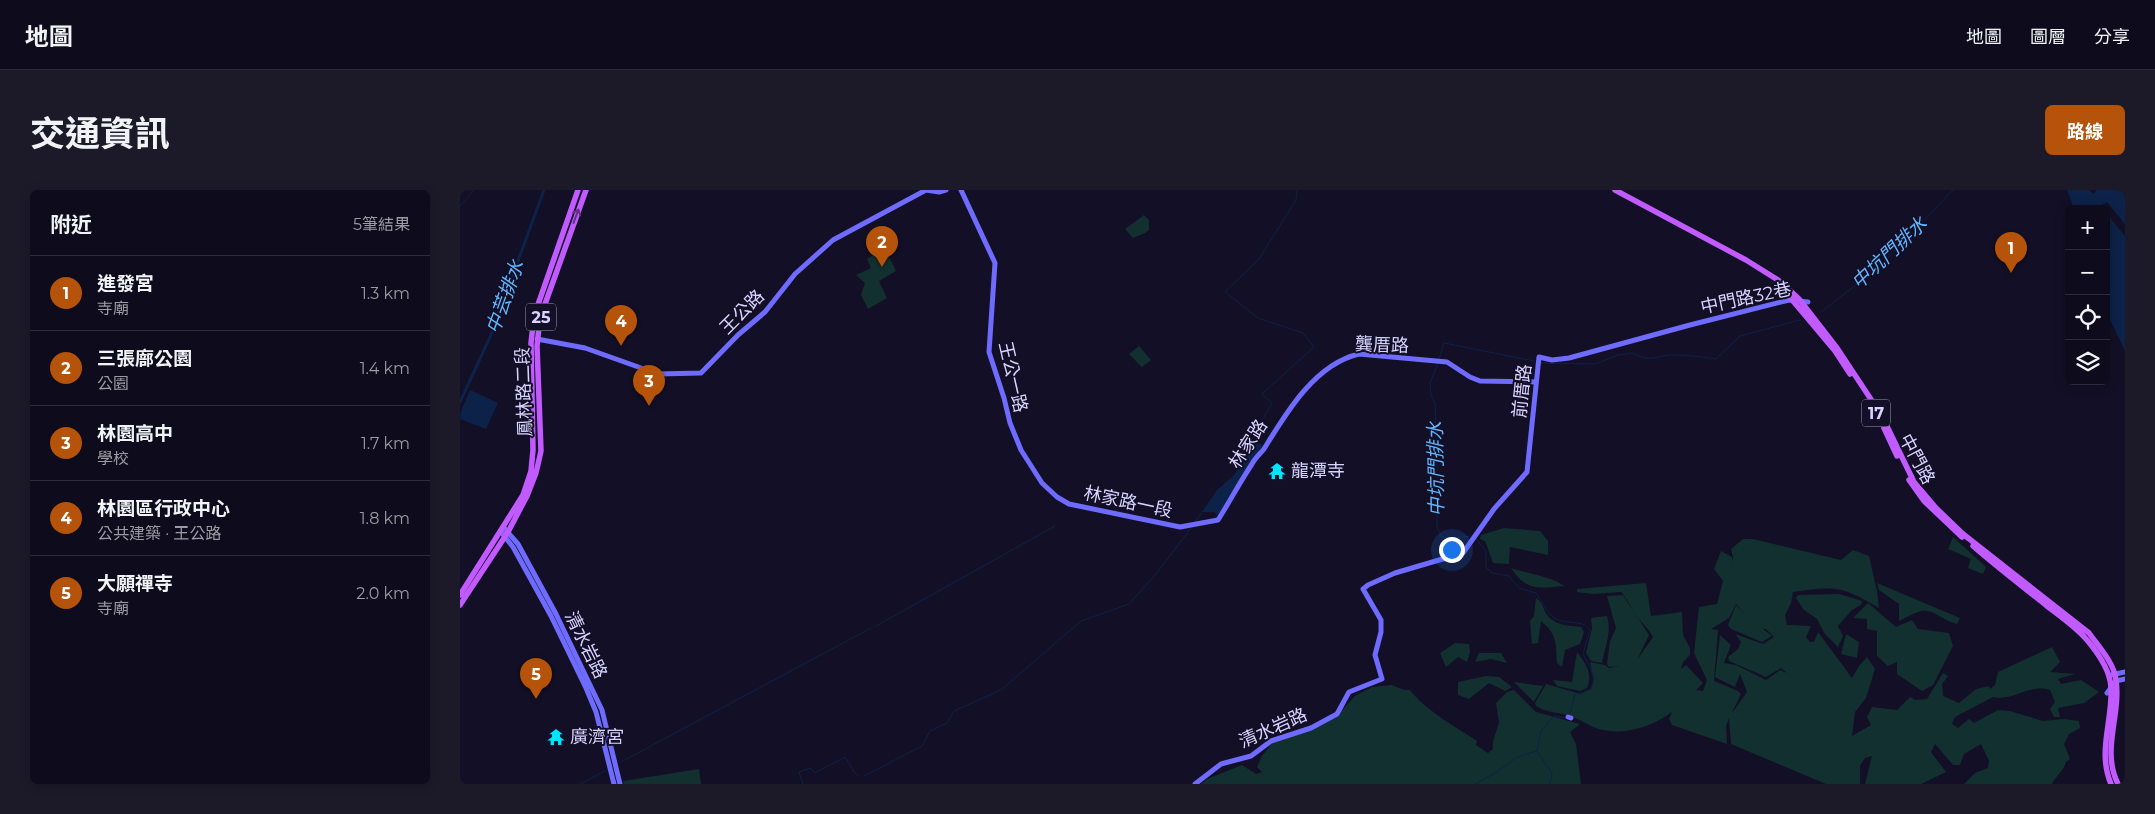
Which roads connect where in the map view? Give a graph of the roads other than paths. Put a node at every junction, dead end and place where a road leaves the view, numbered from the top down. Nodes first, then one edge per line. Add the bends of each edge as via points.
1 (578, 190) edge
2 (586, 190) edge
3 (946, 190) edge
4 (962, 190) edge
5 (1608, 190) edge
6 (1615, 190) edge
7 (1796, 299) junction
8 (1808, 302) dead end
9 (1690, 325) joint
10 (538, 339) junction
11 (1536, 382) junction
12 (1308, 388) joint
13 (1062, 501) joint
14 (1218, 520) joint
15 (504, 532) junction
16 (460, 595) edge
17 (460, 605) edge
18 (2125, 672) edge
19 (2110, 675) junction
20 (1382, 679) joint
21 (2125, 679) edge
22 (2116, 681) junction
23 (2109, 690) junction
24 (614, 784) edge
25 (620, 784) edge
26 (1195, 784) edge
27 (2112, 784) edge
28 (2118, 784) edge

1 - 15 main road, 鳳林路二段 / 25 via 534,316 531,471 524,494
10 -> 2 main road, 鳳林路二段 / 25 via 542,312
3 - 10 street, 王公路 via 926,190 833,240 795,274 765,312 701,373 658,374 585,348
4 - 13 street, 王公一路 via 995,263 989,352 1010,423 1028,463 1042,483
5 - 7 main road, 中門路 / 17 via 1758,271
6 - 7 main road, 中門路 / 17 via 1760,268 1781,282
7 - 8 street, 中門路32巷
7 - 9 street, 中門路32巷
7 - 19 main road, 中門路 / 17 via 1880,419 1912,487 1955,531 2087,640
7 - 19 main road, 中門路 / 17 via 1837,348 1882,416 1914,482 1963,534 2057,604 2089,633 2105,654
9 - 11 street, 前厝路 via 1570,358 1552,360 1539,356
10 - 15 main road, 鳳林路二段 / 25 via 541,451 527,496
11 - 12 street, 龔厝路 via 1477,380 1450,364 1359,354 1334,363
11 - 20 street, 前厝路 via 1527,472 1494,509 1467,550 1458,556 1395,573 1364,589 1381,620 1375,655
12 - 14 street, 林家路 via 1284,415
13 - 14 street, 林家路一段 via 1180,527
15 - 16 main road, 25
15 - 17 main road, 25
15 - 24 street, 清水岩路 via 552,616 586,688 596,712
15 - 25 street, 清水岩路 via 518,544 602,710
18 - 19 street
19 - 22 main road, 17
19 - 23 main road, 17
20 - 26 street, 清水岩路 via 1349,692 1337,714 1311,728 1271,741 1251,756 1221,764
21 - 22 street
22 - 23 street
22 - 28 main road, 17 via 2110,746 2112,768
23 - 27 main road, 17 via 2104,748 2106,770

